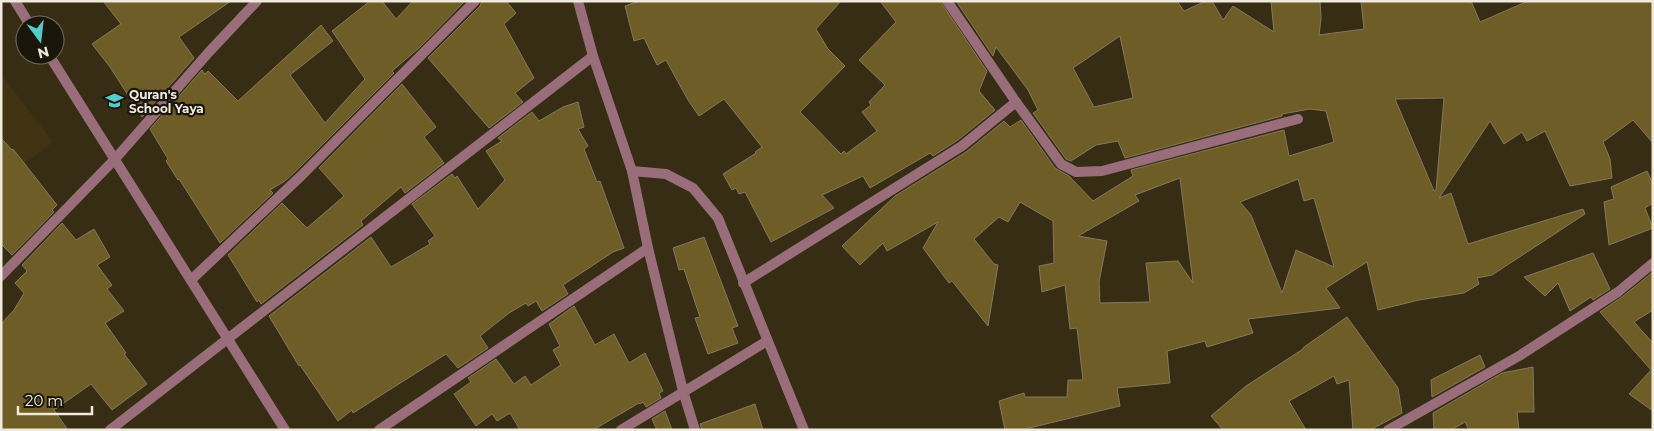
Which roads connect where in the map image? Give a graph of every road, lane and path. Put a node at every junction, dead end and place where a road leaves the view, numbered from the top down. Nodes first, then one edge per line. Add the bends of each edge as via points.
1 (15, 1) edge
2 (257, 1) edge
3 (475, 1) edge
4 (578, 1) edge
5 (947, 1) edge
6 (24, 15) edge
7 (592, 56) junction
8 (55, 65) edge
9 (1016, 102) junction
10 (1298, 119) dead end
11 (115, 159) junction
12 (632, 171) junction
13 (648, 248) junction
14 (1653, 263) edge
15 (1, 276) edge
16 (191, 280) junction
17 (743, 282) junction
18 (228, 338) junction
19 (767, 341) junction
20 (683, 391) junction
21 (110, 430) edge
22 (285, 430) edge
23 (380, 430) edge
24 (621, 430) edge
25 (695, 430) edge
26 (804, 430) edge
27 (1388, 430) edge

1 - 6 street
2 - 11 street
3 - 16 street via 308,169
4 - 7 street
5 - 9 street
7 - 12 street
7 - 18 street
8 - 11 street
9 - 10 street via 1061,164 1076,172 1102,171
9 - 17 street via 962,146
11 - 15 street
11 - 16 street
12 - 13 street
12 - 17 street via 666,174 693,188 718,218
13 - 20 street
13 - 23 street
14 - 27 street via 1618,292 1535,345
16 - 18 street
17 - 19 street
18 - 21 street
18 - 22 street
19 - 20 street
19 - 26 street
20 - 24 street
20 - 25 street

